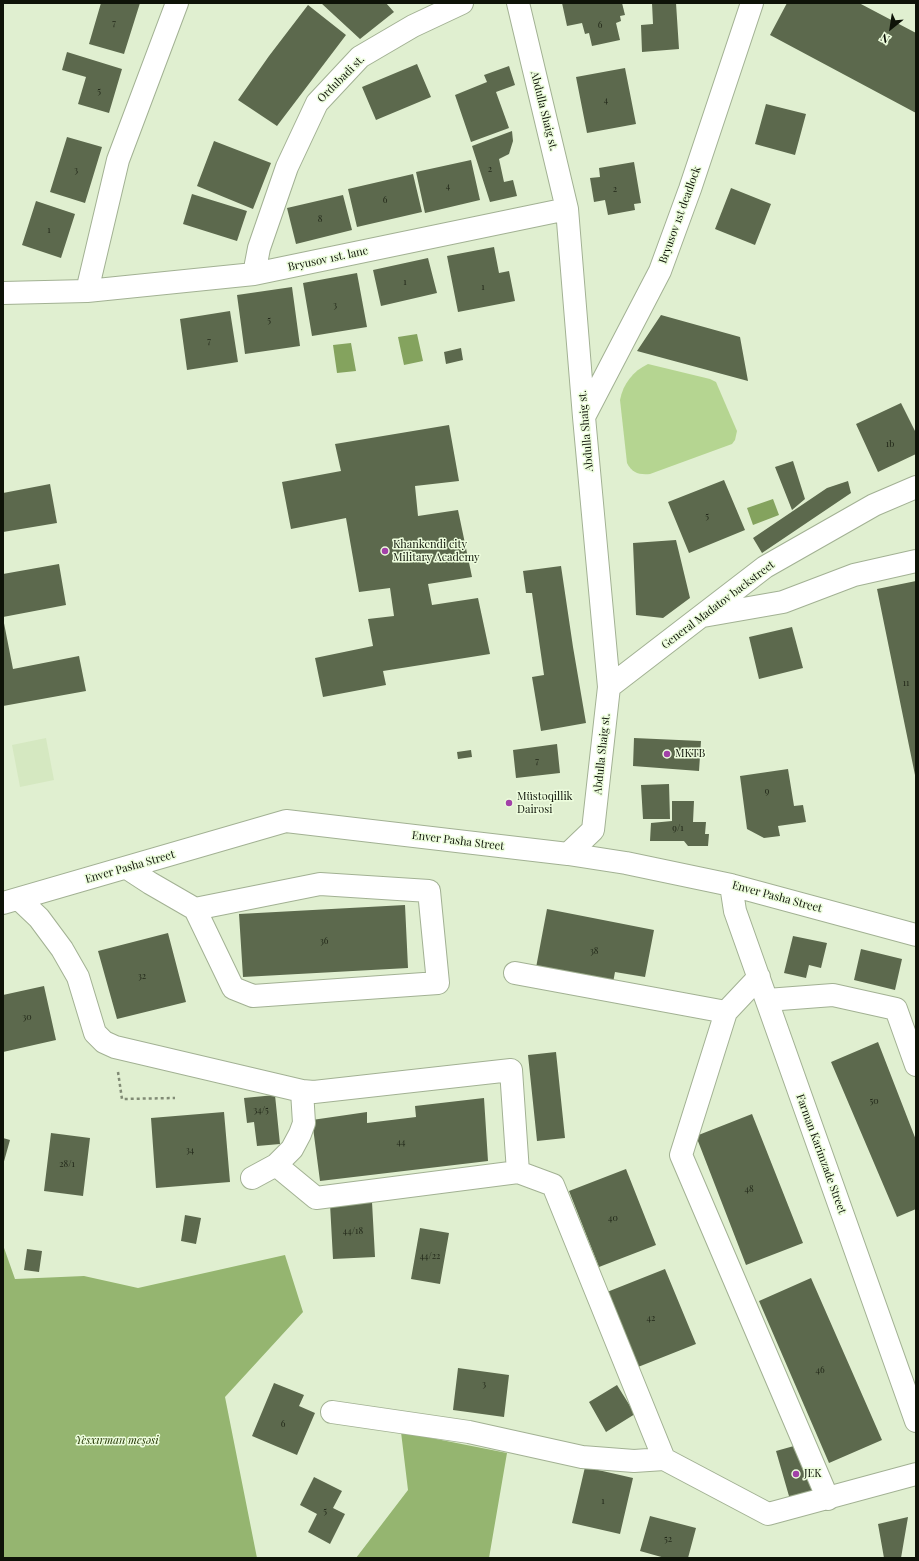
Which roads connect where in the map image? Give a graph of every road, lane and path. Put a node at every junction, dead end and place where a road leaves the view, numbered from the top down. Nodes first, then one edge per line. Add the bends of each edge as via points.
1 (176, 3) edge
2 (462, 3) edge
3 (518, 3) edge
4 (752, 3) edge
5 (567, 209) junction
6 (254, 274) junction
7 (87, 291) junction
8 (3, 293) edge
9 (584, 416) junction
10 (916, 487) edge
11 (916, 561) edge
12 (701, 616) junction
13 (610, 687) junction
14 (568, 854) junction
15 (128, 868) junction
16 (731, 885) junction
17 (11, 901) edge
18 (195, 909) junction
19 (916, 935) edge
20 (515, 973) dead end
21 (759, 977) junction
22 (767, 1000) junction
23 (726, 1012) junction
24 (916, 1065) edge
25 (302, 1091) junction
26 (175, 1098) dead end
27 (122, 1099) dead end
28 (276, 1165) junction
29 (518, 1172) junction
30 (252, 1178) dead end
31 (332, 1412) dead end
32 (916, 1421) edge
33 (664, 1459) junction
34 (916, 1474) edge
35 (828, 1499) junction

1 - 7 street via 118,160
2 - 6 street, Ordubadi st. via 413,26 360,58 317,103 287,167 259,248
3 - 5 street, Abdulla Shaig st.
4 - 9 street, Bryusov 1st deadlock via 660,271
5 - 6 street, Bryusov 1st. lane
5 - 9 street, Abdulla Shaig st.
6 - 7 street, Bryusov 1st. lane
7 - 8 street, Bryusov 1st. lane
9 - 13 street, Abdulla Shaig st.
10 - 12 street, General Madatov backstreet via 874,505 765,567
11 - 12 street via 854,575 784,602
12 - 13 street, General Madatov backstreet
13 - 14 street, Abdulla Shaig st. via 593,830
14 - 15 street, Enver Pasha Street via 286,821
14 - 16 street, Enver Pasha Street
15 - 17 street, Enver Pasha Street
15 - 18 street via 155,887
16 - 19 street, Enver Pasha Street
16 - 21 street, Farman Karimzade Street via 736,911
17 - 25 street via 39,918 62,949 78,977 95,1033 104,1042 125,1051
18 - 18 street via 320,884 429,891 438,983 253,996 233,988
20 - 23 street
21 - 22 street, Farman Karimzade Street
21 - 23 street
22 - 24 street via 832,995 896,1009
22 - 32 street, Farman Karimzade Street
23 - 35 street via 680,1155
25 - 28 street via 304,1123 292,1149
25 - 29 street via 314,1092 511,1070
26 - 27 path
28 - 29 street via 316,1198
28 - 30 street
29 - 33 street via 553,1185
31 - 33 street via 469,1432 582,1457 634,1461
33 - 35 street via 768,1514
34 - 35 street

